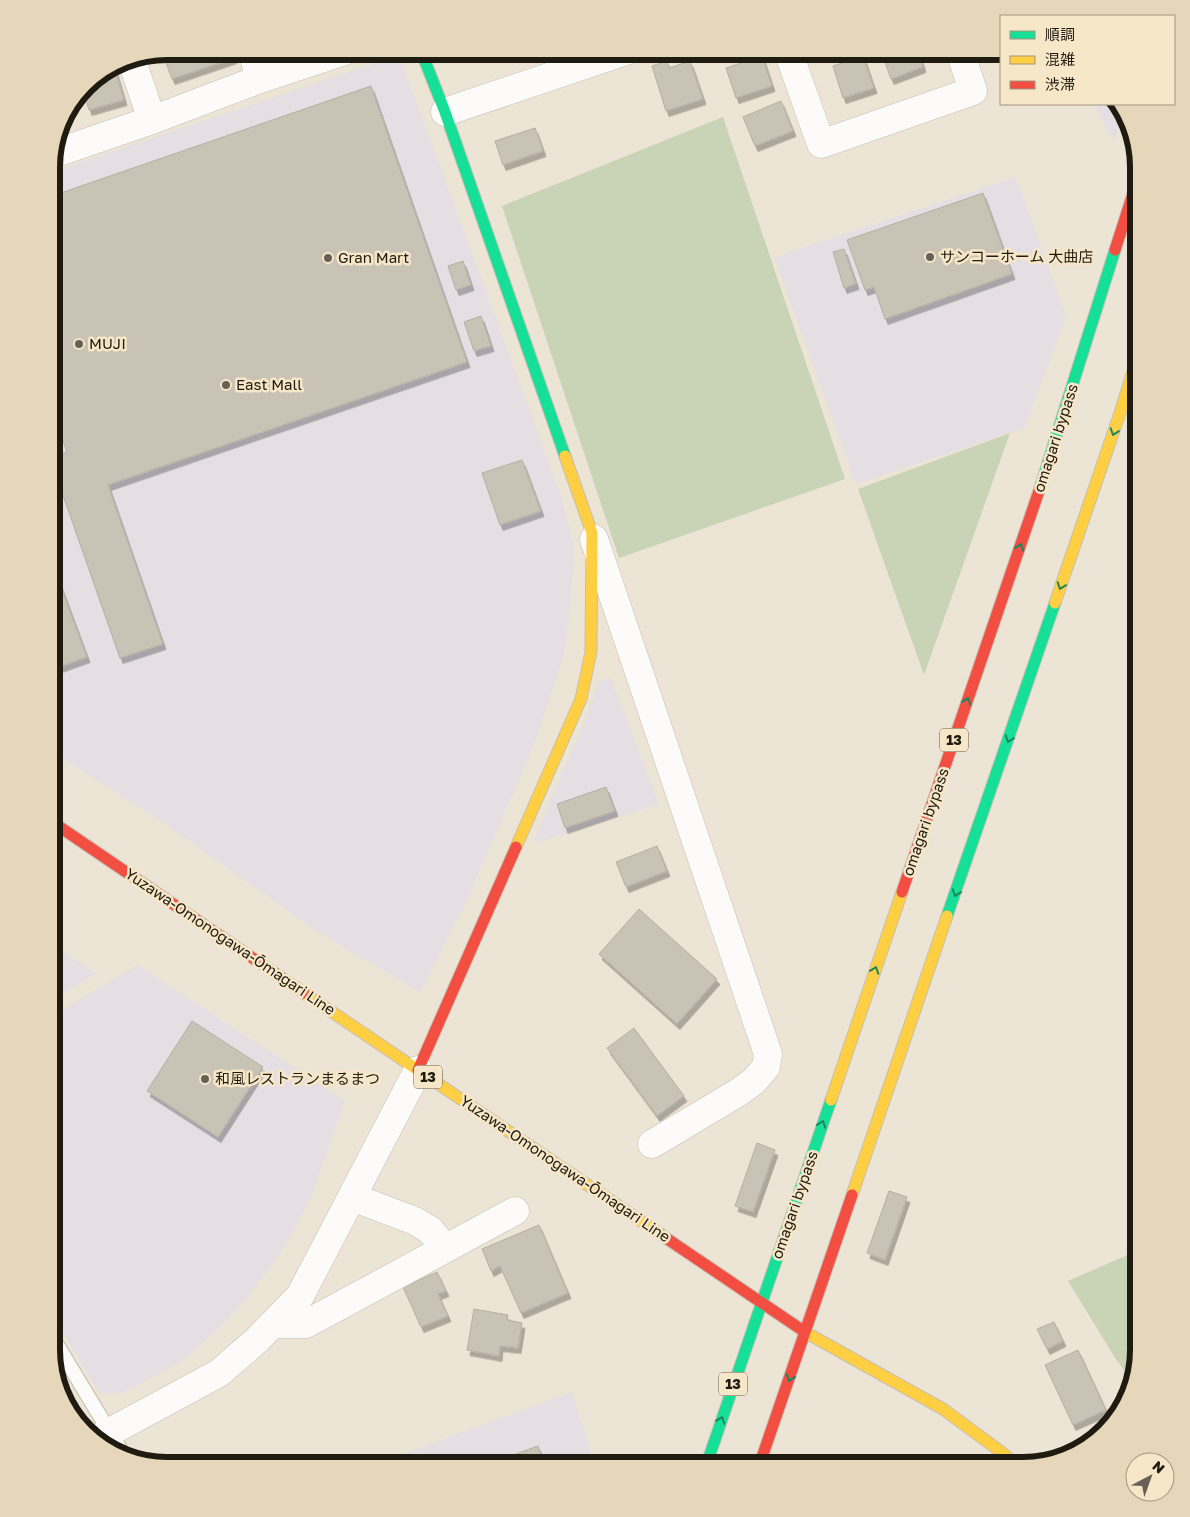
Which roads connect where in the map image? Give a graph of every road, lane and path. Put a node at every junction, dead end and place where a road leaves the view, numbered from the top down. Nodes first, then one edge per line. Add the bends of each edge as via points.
1 (255, 60) edge
2 (317, 60) edge
3 (425, 60) edge
4 (599, 60) edge
5 (791, 60) edge
6 (963, 60) edge
7 (134, 66) edge
8 (260, 79) junction
9 (445, 112) junction
10 (152, 120) junction
11 (61, 151) edge
12 (1130, 204) edge
13 (1130, 381) edge
14 (592, 533) junction
15 (60, 827) edge
16 (418, 1070) junction
17 (652, 1144) dead end
18 (352, 1197) junction
19 (515, 1211) dead end
20 (445, 1248) junction
21 (761, 1302) junction
22 (273, 1324) junction
23 (805, 1332) junction
24 (60, 1352) edge
25 (109, 1439) edge
26 (112, 1441) edge
27 (709, 1457) edge
28 (762, 1457) edge
29 (1007, 1457) edge

1 - 8 street
2 - 8 street
3 - 9 main road
4 - 9 street
5 - 6 street via 821,144 973,91
7 - 10 street
8 - 10 street
9 - 14 main road
10 - 11 street
21 -> 12 main road, omagari bypass / 13 via 1043,479
13 -> 23 main road
14 - 16 main road via 591,652 581,699
14 - 17 street via 768,1054 766,1066 754,1081
15 - 16 main road, Yuzawa-Omonogawa-Ōmagari Line / 13
16 - 18 street
16 - 21 main road, Yuzawa-Omonogawa-Ōmagari Line / 13
18 - 20 street via 415,1220 430,1230
18 - 22 street via 300,1296
19 - 20 street
20 - 22 street via 306,1324
21 - 23 main road, Yuzawa-Omonogawa-Ōmagari Line / 13
27 -> 21 main road, omagari bypass / 13
22 - 26 street via 219,1373
23 -> 28 main road
23 - 29 main road, Yuzawa-Omonogawa-Ōmagari Line via 943,1409
24 - 25 lane

